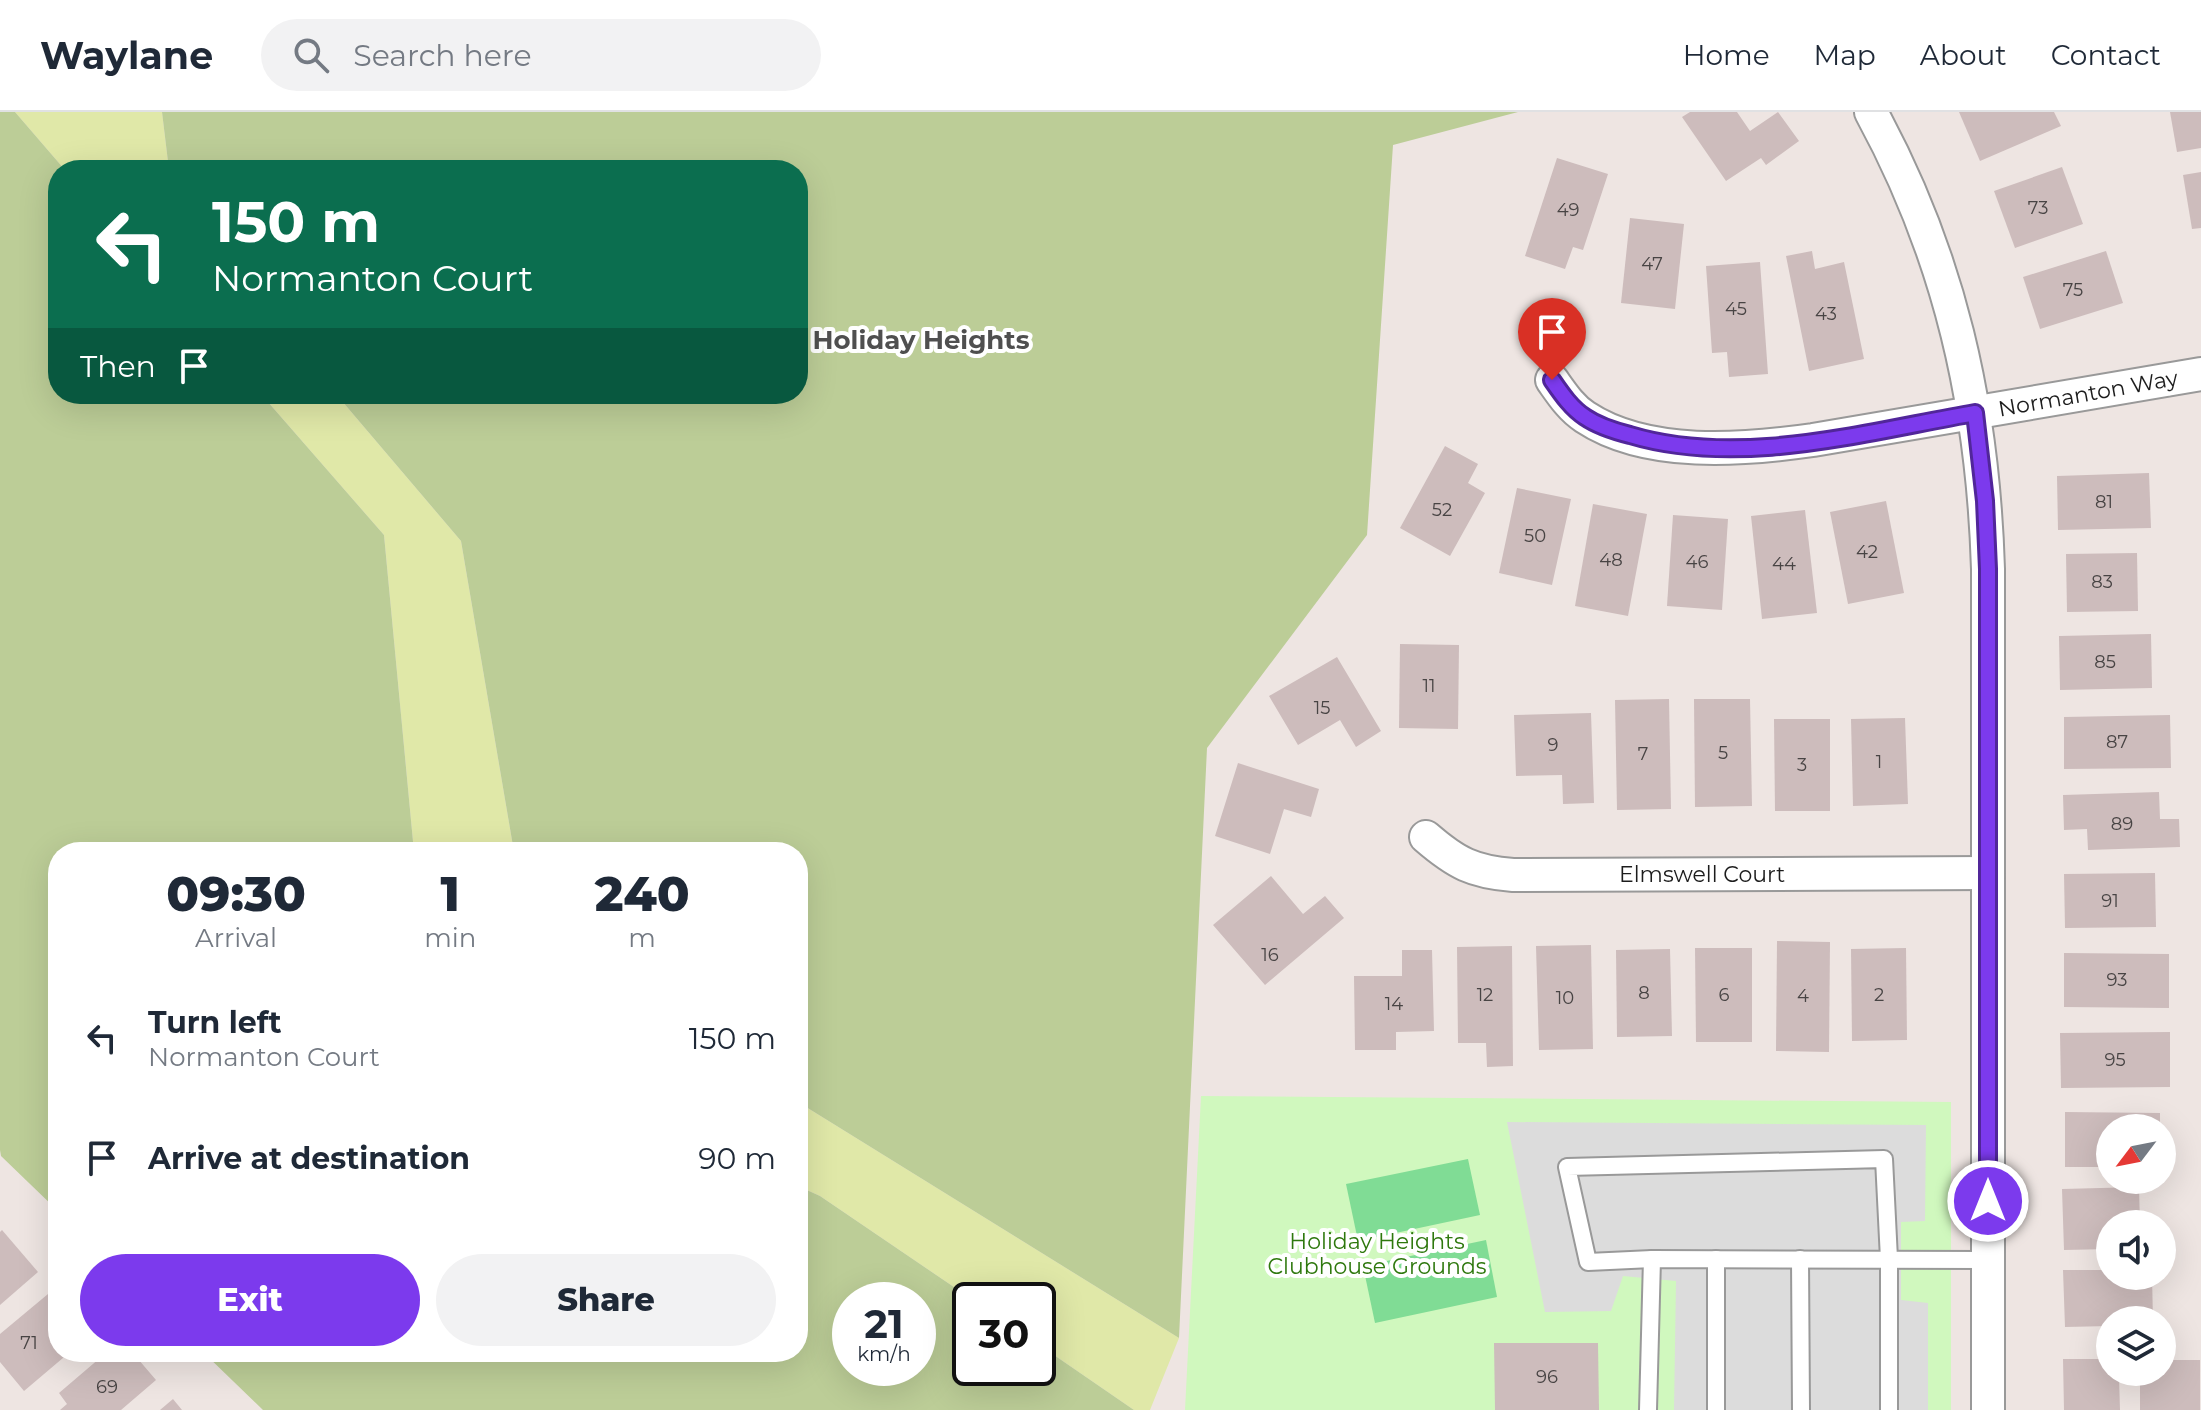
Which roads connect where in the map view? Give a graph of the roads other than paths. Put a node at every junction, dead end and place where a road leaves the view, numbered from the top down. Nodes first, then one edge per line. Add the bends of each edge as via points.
1 (1871, 112) edge
2 (2201, 374) edge
3 (1552, 380) dead end
4 (1975, 413) junction
5 (1426, 837) dead end
6 (1988, 873) junction
7 (1652, 1259) junction
8 (1716, 1259) junction
9 (1800, 1259) junction
10 (1889, 1259) junction
11 (1987, 1260) junction
12 (1648, 1410) edge
13 (1716, 1410) edge
14 (1801, 1410) edge
15 (1889, 1410) edge
16 (1988, 1410) edge

1 - 4 street via 1909,185 1931,244 1953,312
2 - 4 street, Normanton Way
3 - 4 street, Normanton Way via 1584,416 1676,446 1766,447
4 - 6 street via 1988,557
5 - 6 street, Elmswell Court via 1467,867 1513,875
6 - 11 street
7 - 8 lane
7 - 10 lane via 1588,1262 1567,1167 1884,1159
7 - 12 lane
8 - 9 lane
8 - 13 lane
9 - 10 lane
9 - 14 lane
10 - 11 lane
10 - 15 lane
11 - 16 street

